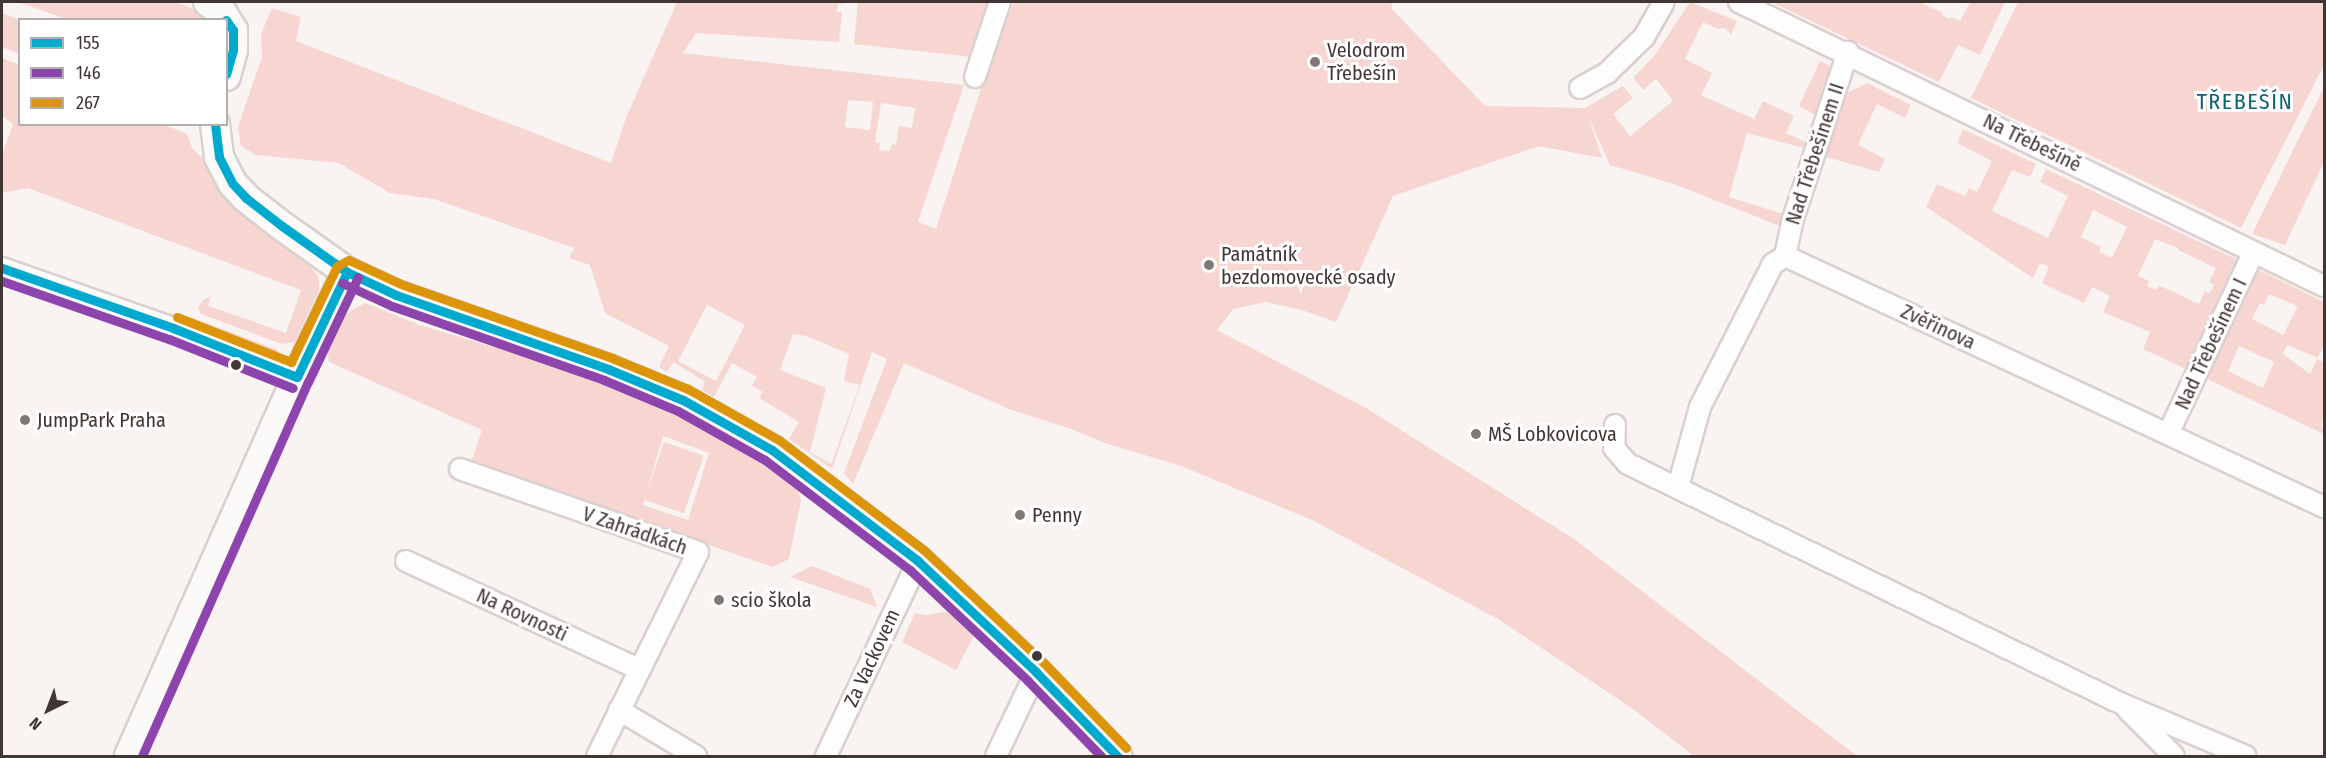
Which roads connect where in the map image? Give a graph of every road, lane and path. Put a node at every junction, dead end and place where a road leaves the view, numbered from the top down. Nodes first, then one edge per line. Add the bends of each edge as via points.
1 (208, 2) edge
2 (1000, 2) edge
3 (1664, 2) edge
4 (1739, 2) edge
5 (225, 18) edge
6 (228, 22) edge
7 (1848, 52) junction
8 (230, 63) edge
9 (975, 76) dead end
10 (1580, 88) dead end
11 (215, 126) edge
12 (2253, 253) junction
13 (1785, 256) junction
14 (2, 267) edge
15 (347, 272) junction
16 (2325, 286) edge
17 (297, 376) junction
18 (1615, 426) dead end
19 (2168, 435) junction
20 (460, 469) dead end
21 (1678, 487) junction
22 (2325, 507) edge
23 (406, 561) dead end
24 (918, 561) junction
25 (639, 669) junction
26 (1036, 672) junction
27 (2122, 704) junction
28 (619, 710) junction
29 (129, 756) edge
30 (597, 756) edge
31 (696, 756) edge
32 (826, 756) edge
33 (996, 756) edge
34 (1117, 756) edge
35 (2174, 756) edge
36 (2246, 756) edge

1 - 5 street
2 - 9 street
3 - 10 street via 1644,37 1607,73
4 - 7 street, Na Třebešíně
6 - 8 street via 233,30
7 - 12 street, Na Třebešíně
7 - 13 street, Nad Třebešínem II via 1793,219
11 - 15 street via 219,157 233,184 273,219
12 - 16 street, Na Třebešíně
12 - 19 street, Nad Třebešínem I
13 - 19 street, Zvěřinova
13 - 21 street via 1773,264 1700,407
14 - 17 street
15 - 17 street
15 - 24 street via 396,295 608,369 682,400 772,450
17 - 29 street
18 - 21 street via 1614,448 1628,464
19 - 22 street, Zvěřinova
20 - 25 street, V Zahrádkách via 698,552
21 - 27 street
23 - 25 street, Na Rovnosti
24 - 26 street
24 - 32 street, Za Vackovem
25 - 28 street, V Zahrádkách
26 - 33 street
26 - 34 street
27 - 35 street
27 - 36 street
28 - 30 street, V Zahrádkách
28 - 31 street

